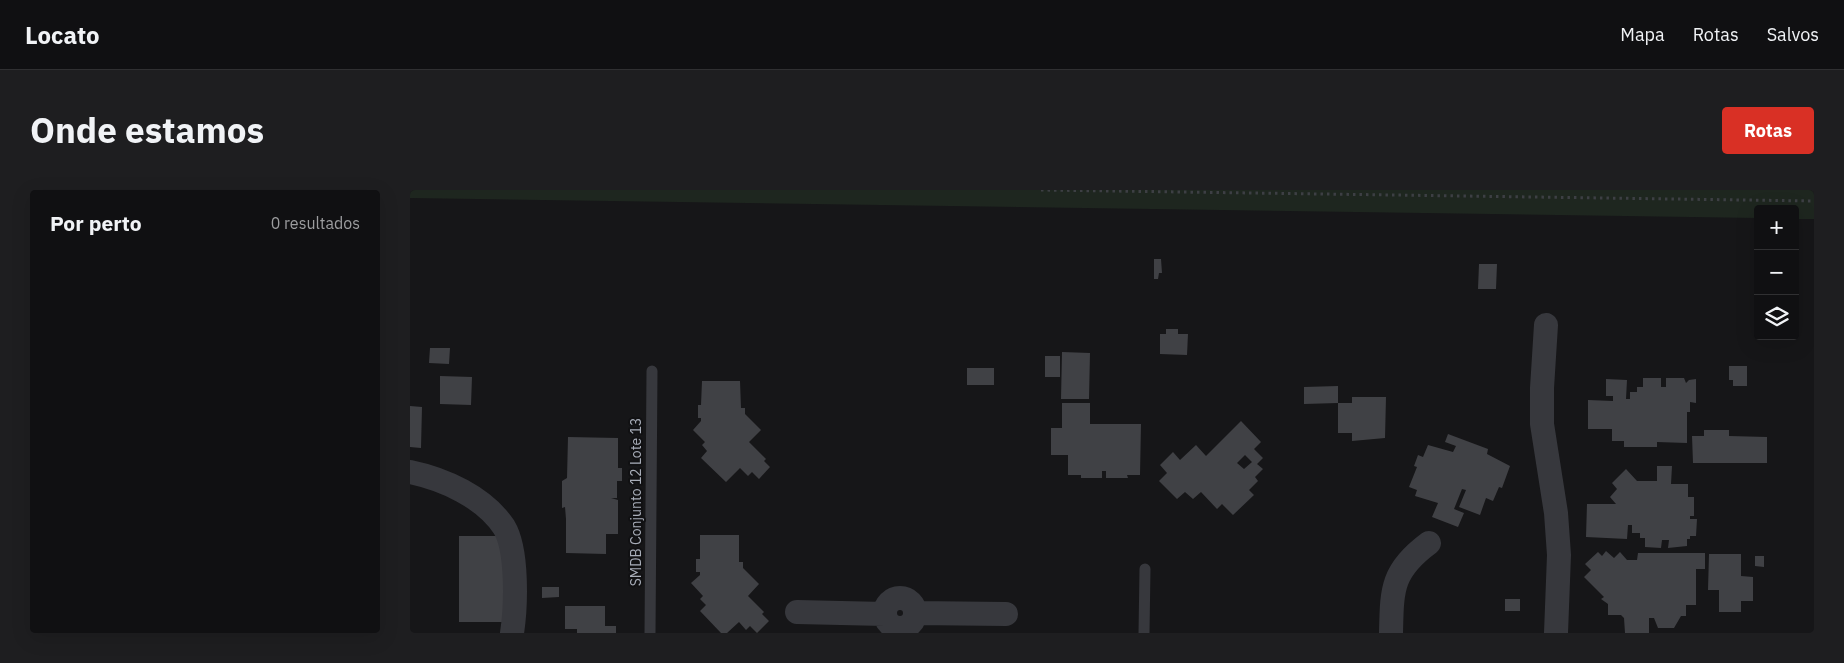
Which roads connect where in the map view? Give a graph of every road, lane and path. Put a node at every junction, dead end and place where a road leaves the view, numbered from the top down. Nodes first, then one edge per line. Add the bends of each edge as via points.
1 (1041, 190) edge
2 (1814, 201) edge
3 (1546, 325) dead end
4 (652, 372) dead end
5 (410, 472) edge
6 (1429, 543) dead end
7 (1145, 569) dead end
8 (797, 612) dead end
9 (1006, 614) dead end
10 (899, 622) edge
11 (512, 633) edge
12 (650, 633) edge
13 (1144, 633) edge
14 (1391, 633) edge
15 (1556, 633) edge

1 - 2 path
3 - 15 street via 1542,424 1556,513
4 - 12 lane, SMDB Conjunto 12 Lote 13
5 - 11 street via 457,487 485,507 504,528 514,566
6 - 14 street via 1400,573 1392,591
7 - 13 lane
8 - 10 street
9 - 10 street

